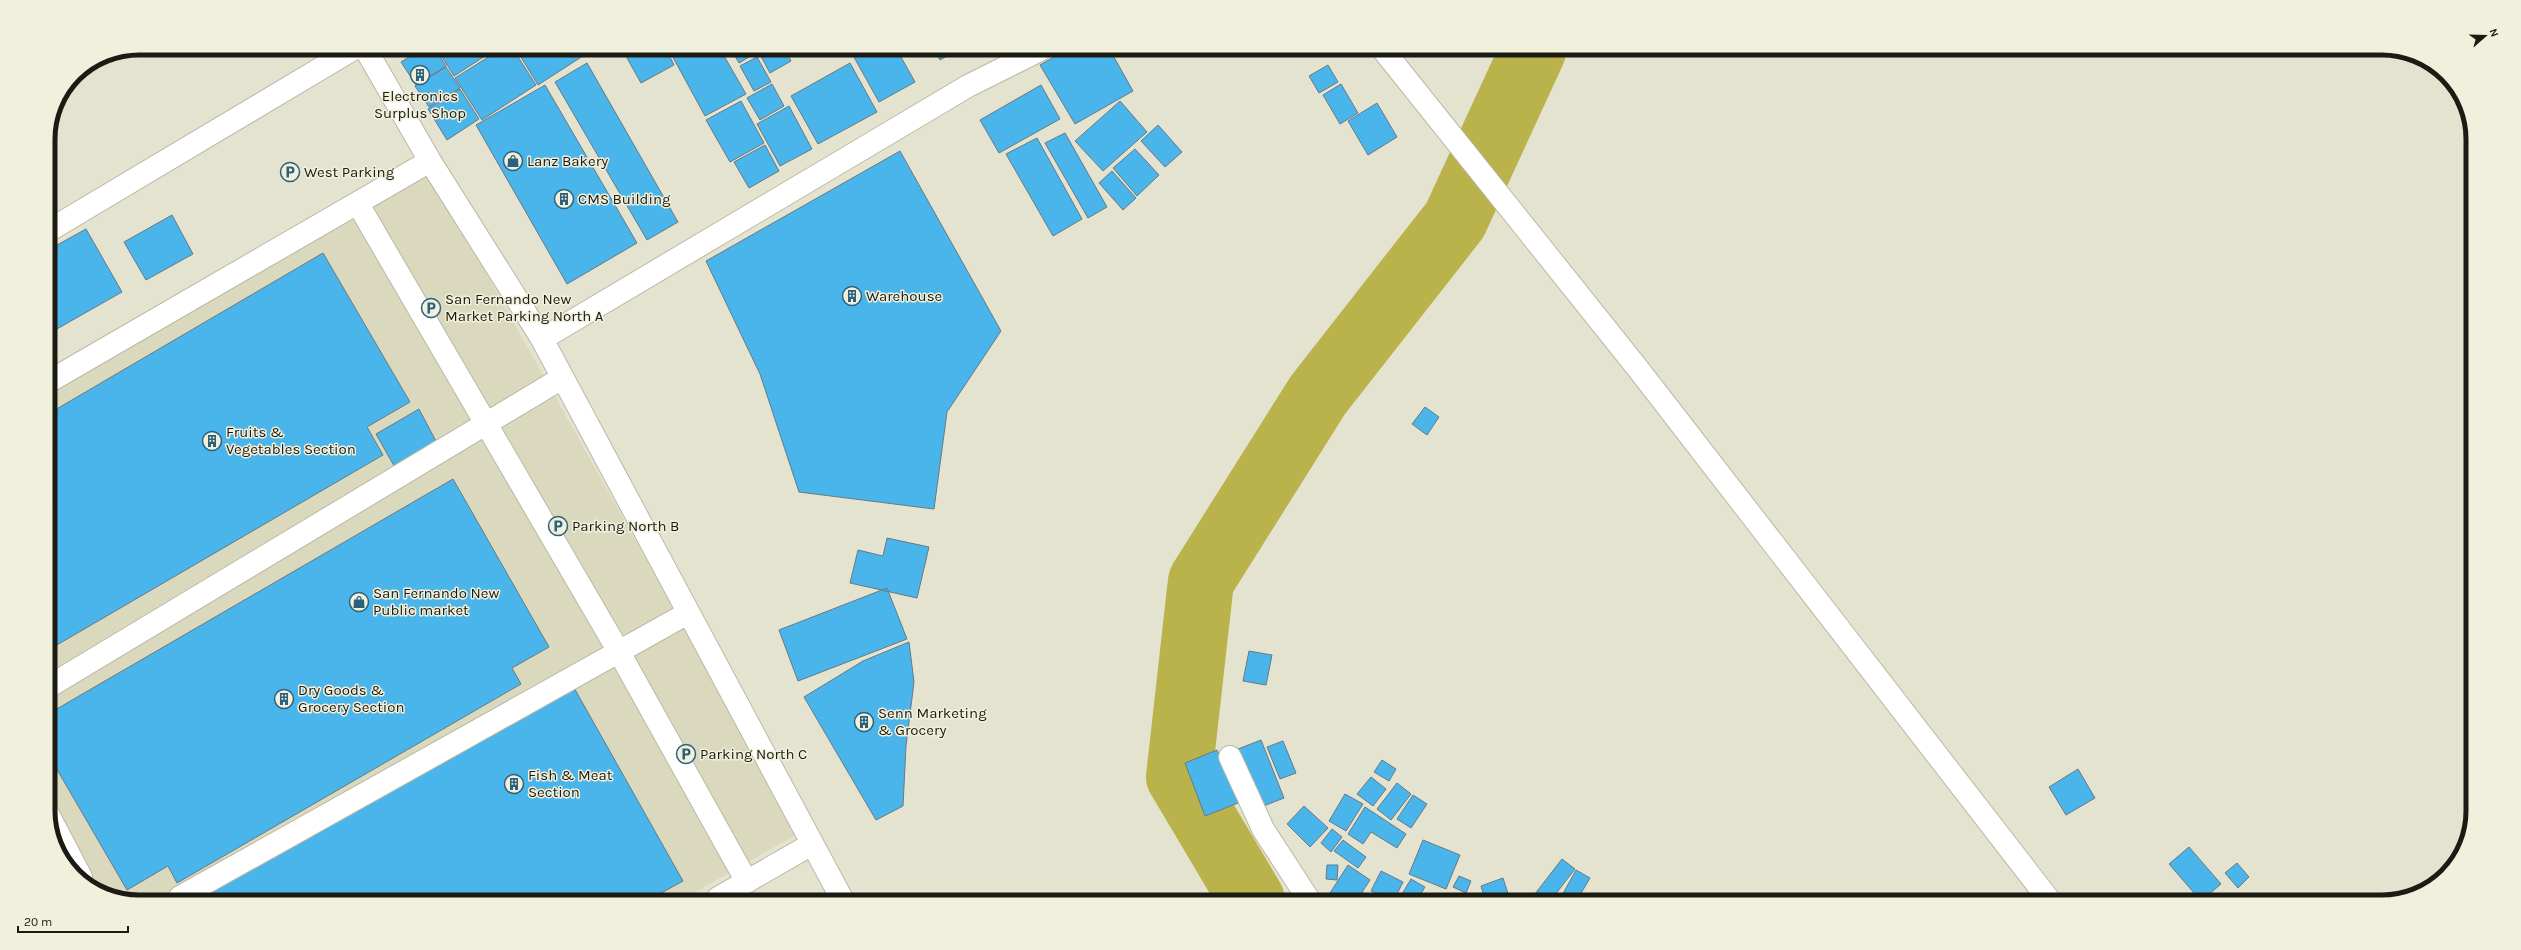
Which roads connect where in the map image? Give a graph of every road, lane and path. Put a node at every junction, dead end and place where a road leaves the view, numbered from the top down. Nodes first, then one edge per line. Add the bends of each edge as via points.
1 (343, 55) edge
2 (369, 55) edge
3 (1030, 55) edge
4 (1388, 56) edge
5 (430, 161) junction
6 (358, 204) junction
7 (55, 227) edge
8 (542, 339) junction
9 (55, 378) edge
10 (562, 378) junction
11 (485, 423) junction
12 (688, 613) junction
13 (619, 652) junction
14 (55, 683) edge
15 (1230, 757) dead end
16 (58, 833) edge
17 (812, 844) junction
18 (74, 864) edge
19 (747, 882) junction
20 (184, 895) edge
21 (723, 895) edge
22 (840, 895) edge
23 (1307, 895) edge
24 (2045, 895) edge

1 - 7 street
2 - 5 street
3 - 8 street via 968,86
4 - 24 street via 1565,276
5 - 6 street
5 - 8 street
6 - 9 street
6 - 11 street
8 - 10 street
10 - 11 street
10 - 12 street
11 - 13 street
11 - 14 street
12 - 13 street
12 - 17 street
13 - 19 street
13 - 20 street
15 - 23 street via 1262,830
16 - 18 street
17 - 19 street
17 - 22 street
19 - 21 street

